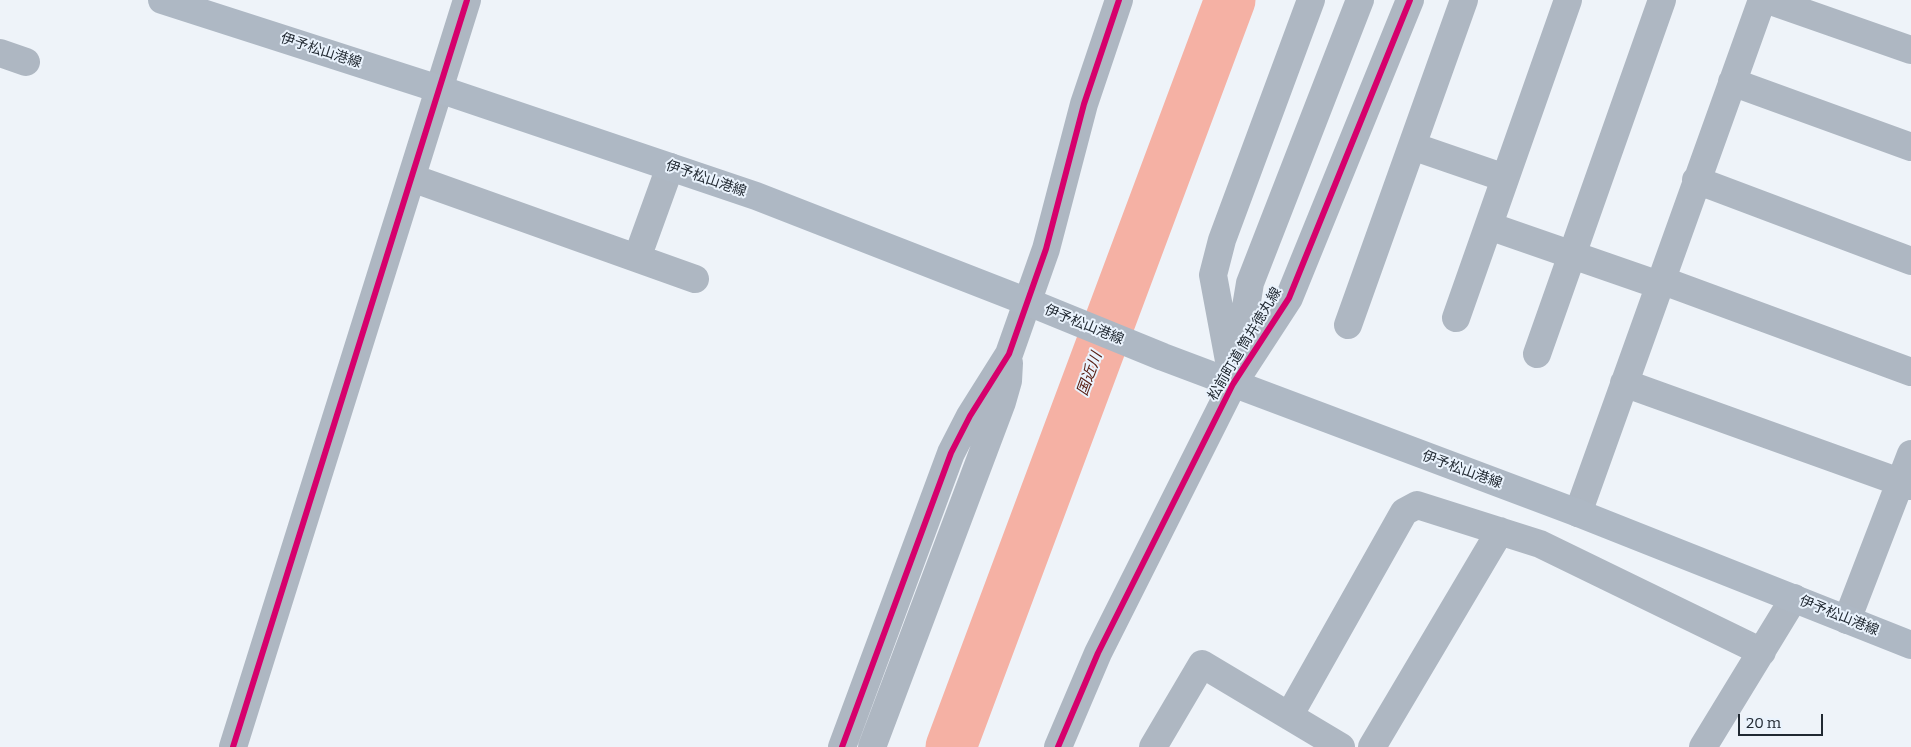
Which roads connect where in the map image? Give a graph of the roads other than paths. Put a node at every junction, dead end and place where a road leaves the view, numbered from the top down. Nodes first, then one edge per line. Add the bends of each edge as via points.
1 (162, 0) edge
2 (467, 0) edge
3 (1119, 0) edge
4 (1311, 0) edge
5 (1360, 0) edge
6 (1410, 0) edge
7 (1464, 0) edge
8 (1568, 0) edge
9 (1662, 0) edge
10 (1762, 0) edge
11 (1768, 0) edge
12 (1911, 50) edge
13 (0, 53) edge
14 (26, 62) dead end
15 (1732, 82) junction
16 (439, 90) junction
17 (1412, 146) junction
18 (1911, 147) edge
19 (670, 167) junction
20 (412, 178) junction
21 (1505, 178) junction
22 (1696, 180) junction
23 (1489, 226) junction
24 (1572, 255) junction
25 (637, 258) junction
26 (1911, 260) edge
27 (695, 279) dead end
28 (1660, 282) junction
29 (1033, 304) junction
30 (1456, 318) dead end
31 (1348, 325) dead end
32 (1009, 354) junction
33 (1537, 354) dead end
34 (1911, 372) edge
35 (1233, 384) junction
36 (1624, 384) junction
37 (1911, 454) edge
38 (1906, 484) edge
39 (1578, 513) junction
40 (1500, 531) junction
41 (1794, 598) junction
42 (1848, 620) junction
43 (1911, 645) edge
44 (1762, 652) junction
45 (1289, 716) junction
46 (234, 747) edge
47 (842, 747) edge
48 (872, 747) edge
49 (1058, 747) edge
50 (1153, 747) edge
51 (1341, 747) edge
52 (1372, 747) edge
53 (1703, 747) edge

1 - 16 main road, 伊予松山港線
2 - 16 street
3 - 29 street via 1084,104
4 - 35 street via 1222,240 1213,275
5 - 35 street, 松前町道 筒井徳丸線 via 1250,283
6 - 35 street, 松前町道 筒井徳丸線 via 1289,298
7 - 17 street
8 - 21 street
9 - 24 street
10 - 15 street
11 - 12 street
13 - 14 street
15 - 18 street
15 - 22 street
16 - 19 main road, 伊予松山港線
16 - 20 street
17 - 21 street
17 - 31 street
19 - 25 street
19 - 29 main road, 伊予松山港線 via 766,199
20 - 25 street
20 - 46 street
21 - 23 street
22 - 26 street
22 - 28 street
23 - 24 street
23 - 30 street
24 - 28 street
24 - 33 street
25 - 27 street
28 - 34 street
28 - 36 street
29 - 32 street
29 - 35 main road, 伊予松山港線
32 - 47 street via 970,416 952,453
32 - 48 street via 1008,381 1002,402
35 - 39 main road, 伊予松山港線
35 - 49 street, 松前町道 筒井徳丸線 via 1098,654
36 - 38 street
36 - 39 street
37 - 38 street
38 - 42 street
39 - 41 main road, 伊予松山港線
40 - 44 street via 1540,544
40 - 45 street via 1416,505 1404,512
40 - 52 street
41 - 42 main road, 伊予松山港線
41 - 44 street
42 - 43 main road, 伊予松山港線
44 - 53 street
45 - 50 street via 1202,664
45 - 51 street

